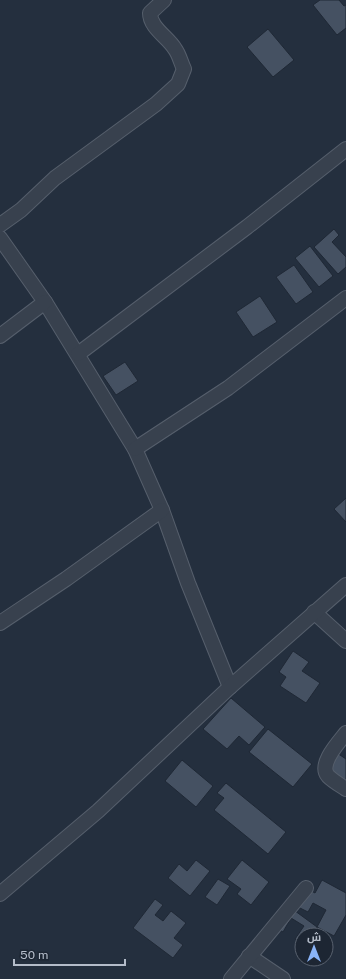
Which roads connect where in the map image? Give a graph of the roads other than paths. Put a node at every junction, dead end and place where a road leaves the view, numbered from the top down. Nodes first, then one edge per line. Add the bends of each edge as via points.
1 (164, 0) edge
2 (346, 149) edge
3 (0, 225) edge
4 (0, 238) edge
5 (346, 298) edge
6 (46, 302) junction
7 (0, 336) edge
8 (78, 354) junction
9 (135, 449) junction
10 (162, 510) junction
11 (346, 585) edge
12 (314, 612) junction
13 (0, 623) edge
14 (346, 642) edge
15 (230, 687) junction
16 (346, 733) edge
17 (346, 789) edge
18 (306, 888) dead end
19 (0, 894) edge
20 (249, 956) junction
21 (231, 979) edge
22 (283, 979) edge

1 - 3 street via 150,13 150,19 176,49 184,69 178,84 156,104 56,178 21,210
2 - 8 street
4 - 6 street
5 - 9 street via 228,388
6 - 7 street
6 - 8 street
8 - 9 street
9 - 10 street
10 - 13 street
10 - 15 street
11 - 12 street
12 - 14 street
12 - 15 street
15 - 19 street via 98,811
16 - 17 street via 327,759 325,769 328,776
18 - 20 street
20 - 21 street
20 - 22 street

